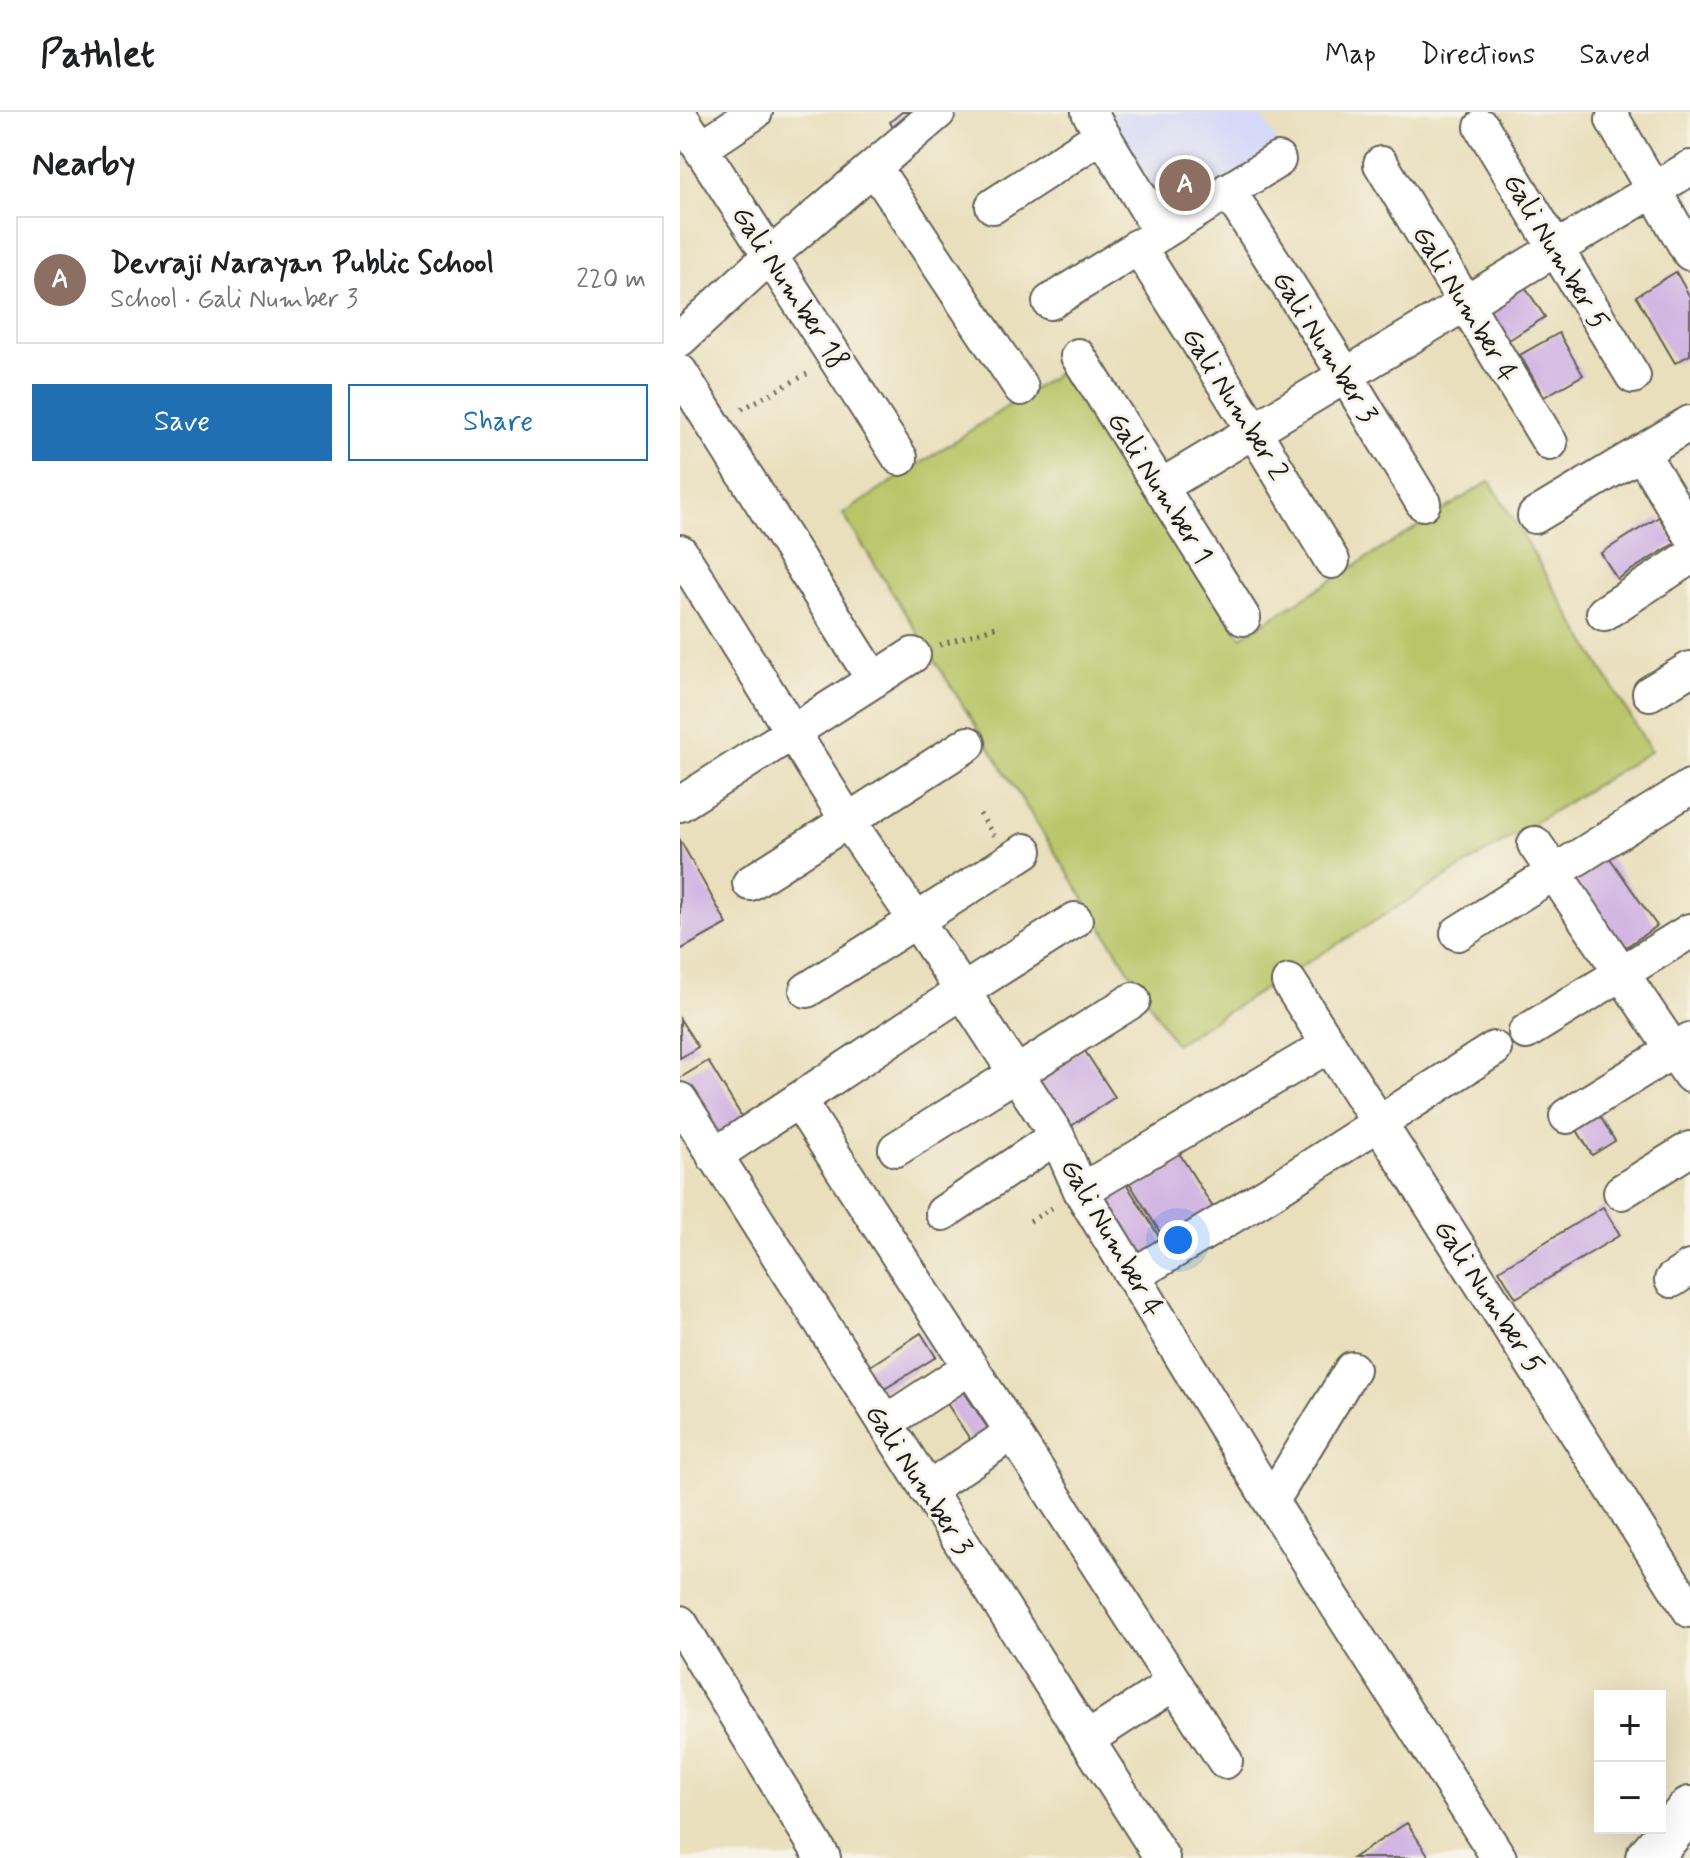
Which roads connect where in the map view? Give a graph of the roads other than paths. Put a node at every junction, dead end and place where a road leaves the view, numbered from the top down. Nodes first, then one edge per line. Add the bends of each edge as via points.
1 (755, 112) edge
2 (938, 112) edge
3 (680, 116) edge
4 (1613, 120) dead end
5 (1095, 123) edge
6 (1482, 127) dead end
7 (701, 148) junction
8 (1278, 160) dead end
9 (1381, 164) dead end
10 (874, 167) junction
11 (1690, 168) edge
12 (1653, 189) junction
13 (1228, 190) junction
14 (993, 206) dead end
15 (1149, 239) junction
16 (1556, 249) junction
17 (1690, 253) edge
18 (771, 255) junction
19 (1050, 302) dead end
20 (1467, 304) junction
21 (680, 339) edge
22 (1078, 356) dead end
23 (680, 372) edge
24 (1346, 376) junction
25 (1633, 376) dead end
26 (1021, 388) dead end
27 (1690, 423) edge
28 (1254, 431) junction
29 (1550, 443) dead end
30 (1641, 452) junction
31 (900, 458) dead end
32 (1162, 486) junction
33 (1423, 503) dead end
34 (1535, 516) dead end
35 (1690, 533) edge
36 (680, 552) edge
37 (1690, 557) edge
38 (1332, 561) dead end
39 (1604, 613) dead end
40 (1243, 618) dead end
41 (913, 655) road end
42 (1690, 669) edge
43 (874, 680) junction
44 (1650, 693) dead end
45 (793, 733) junction
46 (968, 744) dead end
47 (1690, 787) edge
48 (680, 804) edge
49 (848, 821) junction
50 (1535, 844) dead end
51 (1025, 851) dead end
52 (1554, 872) junction
53 (750, 883) dead end
54 (916, 920) junction
55 (1075, 920) dead end
56 (1690, 931) edge
57 (1458, 933) dead end
58 (1622, 973) junction
59 (1289, 982) dead end
60 (807, 990) dead end
61 (962, 991) junction
62 (1133, 1000) dead end
63 (1526, 1032) dead end
64 (1329, 1045) junction
65 (1494, 1049) dead end
66 (1684, 1056) edge
67 (1016, 1073) junction
68 (680, 1100) edge
69 (798, 1100) junction
70 (1567, 1116) dead end
71 (1379, 1123) junction
72 (1057, 1136) junction
73 (699, 1149) edge
74 (896, 1149) dead end
75 (1690, 1149) edge
76 (1081, 1191) junction
77 (1621, 1192) dead end
78 (943, 1213) dead end
79 (1134, 1275) junction
80 (970, 1367) junction
81 (1352, 1369) dead end
82 (885, 1423) junction
83 (1012, 1433) junction
84 (927, 1490) junction
85 (1271, 1502) junction
86 (1690, 1610) edge
87 (680, 1623) edge
88 (1174, 1683) junction
89 (1086, 1740) junction
90 (1225, 1761) dead end
91 (1690, 1809) edge
92 (823, 1858) edge
93 (1162, 1858) edge
94 (1499, 1858) edge
95 (1648, 1858) edge

1 - 7 street
2 - 10 street
3 - 7 street, Gali Number 18
4 - 12 street
5 - 14 street
5 - 15 street, Gali Number 2
6 - 16 street, Gali Number 5
7 - 18 street, Gali Number 18
8 - 13 street
9 - 20 street, Gali Number 4
10 - 18 street
10 - 26 street
11 - 12 street
12 - 16 street
12 - 17 street
13 - 15 street
13 - 24 street, Gali Number 3
15 - 19 street
15 - 28 street, Gali Number 2
16 - 20 street
16 - 25 street, Gali Number 5
18 - 21 street
18 - 31 street, Gali Number 18
20 - 24 street
20 - 29 street, Gali Number 4
22 - 32 street, Gali Number 1
23 - 43 street
24 - 28 street
24 - 33 street, Gali Number 3
27 - 30 street
28 - 32 street
28 - 38 street, Gali Number 2
30 - 34 street
30 - 35 street
32 - 40 street, Gali Number 1
36 - 45 street, Gali Number 4
37 - 39 street
41 - 43 street
42 - 44 street
43 - 45 street
45 - 48 street
45 - 49 street, Gali Number 4
46 - 49 street
47 - 52 street
49 - 53 street
49 - 54 street, Gali Number 4
50 - 52 street
51 - 54 street
52 - 57 street
52 - 58 street
54 - 60 street
54 - 61 street, Gali Number 4
55 - 61 street
56 - 58 street
58 - 63 street
58 - 66 street
59 - 64 street, Gali Number 5
61 - 67 street, Gali Number 4
61 - 69 street
62 - 67 street
64 - 71 street, Gali Number 5
64 - 76 street
65 - 71 street
66 - 70 street
67 - 72 street, Gali Number 4
67 - 74 street
68 - 73 street, Gali Number 3
69 - 73 street
69 - 80 street
71 - 79 street
71 - 86 street, Gali Number 5
72 - 76 street, Gali Number 4
72 - 78 street
73 - 82 street, Gali Number 3
75 - 77 street
76 - 79 street, Gali Number 4
79 - 85 street, Gali Number 4
80 - 82 street
80 - 83 street
81 - 85 street
82 - 84 street, Gali Number 3
83 - 84 street
83 - 88 street
84 - 89 street, Gali Number 3
85 - 94 street, Gali Number 4
87 - 92 street
88 - 89 street
88 - 90 street
89 - 93 street, Gali Number 3
91 - 95 main road

